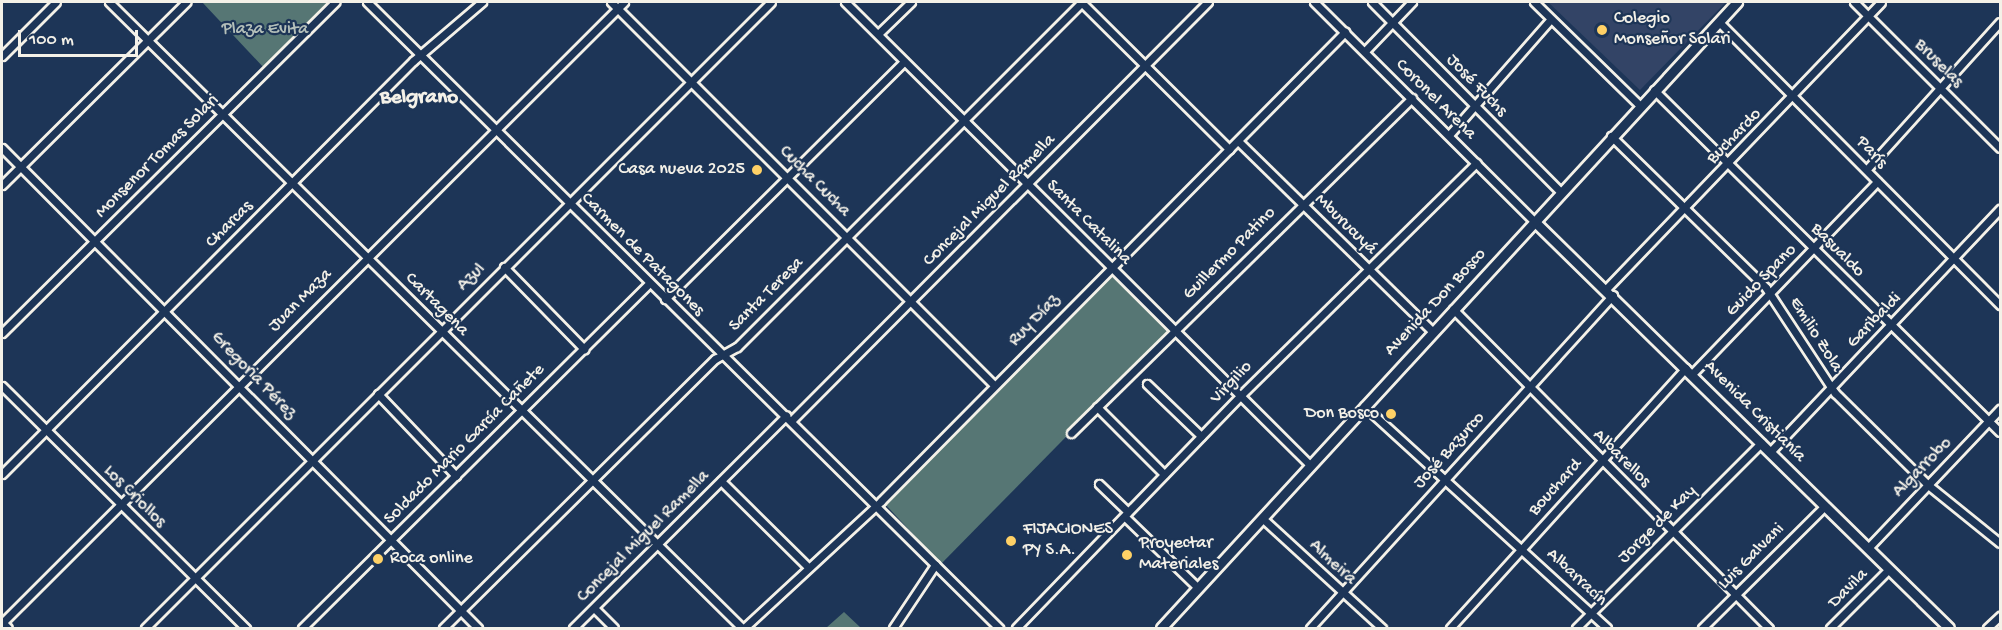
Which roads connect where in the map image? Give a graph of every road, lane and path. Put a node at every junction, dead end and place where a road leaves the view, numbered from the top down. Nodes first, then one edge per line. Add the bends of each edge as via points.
1 (56, 2) edge
2 (109, 2) edge
3 (186, 2) edge
4 (335, 2) edge
5 (367, 2) edge
6 (482, 2) edge
7 (611, 2) edge
8 (624, 2) edge
9 (771, 2) edge
10 (845, 2) edge
11 (911, 2) edge
12 (1081, 2) edge
13 (1209, 2) edge
14 (1314, 2) edge
15 (1372, 2) edge
16 (1412, 2) edge
17 (1534, 2) edge
18 (1737, 2) edge
19 (1854, 2) edge
20 (1881, 2) edge
21 (618, 8) junction
22 (1868, 16) junction
23 (1551, 19) junction
24 (1393, 22) junction
25 (1719, 22) junction
26 (2001, 22) edge
27 (1345, 32) junction
28 (878, 34) junction
29 (147, 40) junction
30 (1365, 51) junction
31 (423, 55) junction
32 (2, 56) edge
33 (904, 62) junction
34 (1146, 66) junction
35 (692, 81) junction
36 (1941, 88) junction
37 (1654, 90) junction
38 (1794, 96) junction
39 (1412, 98) junction
40 (1639, 105) junction
41 (1474, 107) junction
42 (222, 114) junction
43 (963, 119) junction
44 (497, 129) junction
45 (1449, 135) junction
46 (1611, 136) junction
47 (1238, 141) junction
48 (2, 148) edge
49 (2001, 148) edge
50 (1229, 149) junction
51 (1476, 163) junction
52 (1730, 164) junction
53 (21, 166) junction
54 (1866, 169) junction
55 (786, 176) junction
56 (1877, 182) junction
57 (292, 184) junction
58 (1028, 184) junction
59 (2, 185) edge
60 (1560, 191) junction
61 (567, 202) junction
62 (1302, 205) junction
63 (1685, 209) junction
64 (2001, 209) edge
65 (1534, 221) junction
66 (847, 237) junction
67 (96, 240) junction
68 (1814, 249) junction
69 (367, 257) junction
70 (1954, 259) junction
71 (1110, 266) junction
72 (504, 267) junction
73 (1368, 268) junction
74 (649, 284) junction
75 (1610, 292) junction
76 (1772, 295) junction
77 (665, 299) junction
78 (911, 302) junction
79 (2001, 305) edge
80 (167, 308) junction
81 (1452, 309) junction
82 (1891, 326) junction
83 (1176, 329) junction
84 (440, 331) junction
85 (1432, 331) junction
86 (2, 333) edge
87 (584, 349) junction
88 (722, 355) junction
89 (1689, 371) junction
90 (239, 383) junction
91 (994, 384) junction
92 (1147, 384) dead end
93 (2, 386) edge
94 (1528, 387) junction
95 (1831, 388) junction
96 (378, 394) junction
97 (1242, 394) junction
98 (1364, 405) junction
99 (1097, 407) junction
100 (2001, 409) edge
101 (520, 411) junction
102 (788, 418) junction
103 (1988, 422) junction
104 (46, 430) junction
105 (2001, 432) edge
106 (1071, 433) dead end
107 (1202, 436) junction
108 (1761, 443) junction
109 (1770, 452) junction
110 (314, 460) junction
111 (1601, 460) junction
112 (1310, 465) junction
113 (2, 474) edge
114 (1164, 474) junction
115 (456, 476) junction
116 (1444, 478) junction
117 (721, 481) junction
118 (591, 482) junction
119 (1099, 484) dead end
120 (1928, 485) junction
121 (120, 504) junction
122 (874, 504) junction
123 (1824, 507) junction
124 (1126, 514) junction
125 (1262, 518) junction
126 (1672, 531) junction
127 (391, 540) junction
128 (2001, 543) edge
129 (655, 544) junction
130 (1522, 548) junction
131 (1868, 548) junction
132 (935, 565) junction
133 (808, 567) junction
134 (1888, 570) junction
135 (195, 578) junction
136 (1198, 588) junction
137 (1343, 593) junction
138 (1735, 595) junction
139 (594, 608) junction
140 (461, 611) junction
141 (1592, 613) junction
142 (2001, 616) edge
143 (2, 622) edge
144 (8, 628) edge
145 (145, 628) edge
146 (246, 628) edge
147 (302, 628) edge
148 (444, 628) edge
149 (478, 628) edge
150 (573, 628) edge
151 (614, 628) edge
152 (743, 628) edge
153 (893, 628) edge
154 (999, 628) edge
155 (1016, 628) edge
156 (1161, 628) edge
157 (1310, 628) edge
158 (1382, 628) edge
159 (1450, 628) edge
160 (1576, 628) edge
161 (1607, 628) edge
162 (1702, 628) edge
163 (1769, 628) edge
164 (1830, 628) edge
165 (1949, 628) edge
166 (1987, 628) edge

1 - 32 street
2 - 29 street, Cartagena
3 - 29 street
4 - 42 street, Monsenor Tomas Solari
5 - 31 street, Carmen de Patagones
6 - 31 street, Charcas
7 - 21 street, Cucha Cucha
8 - 21 street, Juan Maza
9 - 35 street, Azul
10 - 28 street, Santa Catalina
11 - 28 street
12 - 34 street
12 - 43 street, Santa Teresa
13 - 34 street, Concejal Miguel Ramella
14 - 27 street, Coronel Arena
15 - 24 street, José Fuchs
16 - 24 street
17 - 23 street
18 - 25 main road, Avenida Don Bosco
19 - 22 street, Bruselas
20 - 22 street, Buchardo
21 - 35 street, Cucha Cucha
21 - 44 street, Juan Maza
22 - 36 street, Bruselas
22 - 38 street, Buchardo
23 - 40 street
23 - 41 street
24 - 30 street
24 - 41 street, José Fuchs
25 - 37 main road, Avenida Don Bosco
25 - 38 street, París
26 - 36 street
27 - 30 street, Coronel Arena
27 - 47 street, Ruy Díaz
28 - 33 street, Santa Catalina
29 - 42 street, Cartagena
29 - 53 street
30 - 39 street, Coronel Arena
31 - 44 street, Carmen de Patagones
31 - 57 street, Charcas
33 - 43 street, Santa Catalina
33 - 55 street
34 - 50 street
34 - 58 street, Concejal Miguel Ramella
35 - 55 street, Cucha Cucha
35 - 61 street, Azul
36 - 49 street, Bruselas
36 - 54 street
37 - 40 main road, Avenida Don Bosco
37 - 52 street, Basualdo
38 - 52 street, Buchardo
38 - 54 street, París
39 - 45 street, Coronel Arena
39 - 62 street, Guillermo Patino
40 - 46 main road, Avenida Don Bosco
41 - 45 street
41 - 60 street, José Fuchs
42 - 57 street, Cartagena
42 - 67 street, Monsenor Tomas Solari
43 - 58 street, Santa Catalina
43 - 66 street, Santa Teresa
44 - 61 street, Carmen de Patagones
44 - 69 street, Juan Maza
45 - 51 street, Coronel Arena
46 - 60 main road, Avenida Don Bosco
46 - 63 street, Emilio Zola
47 - 50 street, Ruy Díaz
47 - 62 street, Mburucuyá
48 - 53 street, Gregoria Pérez
50 - 71 street, Ruy Díaz
51 - 65 street, Coronel Arena
51 - 73 street, Virgilio
52 - 63 street, Buchardo
52 - 68 street, Basualdo
53 - 59 street
53 - 67 street, Gregoria Pérez
54 - 56 street, París
55 - 66 street, Cucha Cucha
55 - 77 street
56 - 68 street, Guido Spano
56 - 70 street, París
57 - 69 street, Cartagena
57 - 80 street, Charcas
58 - 71 street, Santa Catalina
58 - 78 street, Concejal Miguel Ramella
60 - 65 main road, Avenida Don Bosco
61 - 72 street, Azul
61 - 74 street, Carmen de Patagones
62 - 73 street, Mburucuyá
62 - 83 street, Guillermo Patino
63 - 75 street, Buchardo
63 - 76 street, Emilio Zola
64 - 70 street, Garibaldi
65 - 75 main road, Avenida Cristianía
65 - 81 main road, Avenida Don Bosco
66 - 78 street, Cucha Cucha
66 - 88 street, Santa Teresa via 737,347
67 - 80 street, Gregoria Pérez
67 - 86 street, Monsenor Tomas Solari
68 - 76 street, Guido Spano
68 - 82 street, Basualdo
69 - 84 street, Cartagena
69 - 90 street, Juan Maza
70 - 79 street, París
70 - 82 street, Garibaldi
71 - 83 street, Santa Catalina
71 - 91 street, Ruy Díaz
72 - 84 street, Azul
72 - 87 street
73 - 85 street, Mburucuyá
73 - 97 street, Virgilio
74 - 77 street, Carmen de Patagones
74 - 87 street, Soldado Mario García Cañete
75 - 89 main road, Avenida Cristianía
75 - 94 street, José Bazurco
76 - 89 street, Guido Spano
76 - 95 street, Emilio Zola
77 - 88 street, Carmen de Patagones
78 - 91 street, Cucha Cucha
78 - 102 street, Concejal Miguel Ramella
80 - 90 street, Gregoria Pérez
80 - 104 street, Charcas
81 - 85 main road, Avenida Don Bosco
81 - 94 street, Albarellos
82 - 95 street, Garibaldi
82 - 103 street, Basualdo
83 - 97 street, Santa Catalina
83 - 99 street, Guillermo Patino
84 - 96 street, Azul
84 - 101 street, Cartagena
85 - 98 main road, Avenida Don Bosco
87 - 101 street, Soldado Mario García Cañete
88 - 102 street, Carmen de Patagones
88 - 118 street, Santa Teresa
89 - 108 main road, Avenida Cristianía
89 - 111 street, Bouchard
90 - 110 street, Gregoria Pérez
90 - 121 street, Juan Maza
91 - 122 street, Ruy Díaz
92 - 107 street
93 - 104 street, Los Criollos
94 - 111 street, Albarellos
94 - 116 street, José Bazurco
95 - 109 street, Garibaldi
95 - 120 street, Emilio Zola
96 - 110 street, Azul
96 - 115 street
97 - 107 street, Virgilio
97 - 112 street, Santa Catalina
98 - 112 main road, Avenida Don Bosco
98 - 116 street, Albarracín
99 - 106 street, Guillermo Patino
99 - 114 street
100 - 103 street, Algarrobo
101 - 115 street, Soldado Mario García Cañete
101 - 118 street, Cartagena
102 - 117 street, Concejal Miguel Ramella
102 - 122 street, Carmen de Patagones
103 - 105 street, Basualdo
103 - 120 street, Algarrobo
104 - 113 street, Charcas
104 - 121 street, Los Criollos
107 - 114 street, Virgilio
108 - 109 main road, Avenida Cristianía
108 - 126 street, Jorge de Kay
109 - 123 main road, Avenida Cristianía
110 - 127 street, Gregoria Pérez
110 - 135 street, Azul
111 - 126 street, Albarellos
111 - 130 street, Bouchard
112 - 125 main road, Avenida Don Bosco
114 - 124 street, Virgilio
115 - 127 street, Soldado Mario García Cañete
116 - 130 street, Albarracín
116 - 137 street, José Bazurco
117 - 129 street, Concejal Miguel Ramella
117 - 133 street
118 - 129 street, Cartagena
118 - 140 street, Santa Teresa
119 - 124 street
120 - 128 street, Emilio Zola
120 - 131 street, Algarrobo
121 - 135 street, Los Criollos
121 - 143 street, Juan Maza
122 - 132 street, Carmen de Patagones
122 - 133 street, Ruy Díaz
123 - 131 main road, Avenida Cristianía
123 - 138 street, Luis Galvani
124 - 136 street
124 - 155 street, Virgilio
125 - 136 main road, Avenida Don Bosco
125 - 137 street, Almeira
126 - 138 street, Albarellos
126 - 141 street, Jorge de Kay
127 - 140 street, Gregoria Pérez
127 - 147 street, Soldado Mario García Cañete
129 - 139 street, Concejal Miguel Ramella
129 - 152 street, Cartagena
130 - 141 street, Albarracín
130 - 159 street, Bouchard
131 - 134 main road, Avenida Cristianía
132 - 153 street
132 - 154 street, Carmen de Patagones
133 - 152 street, Ruy Díaz
134 - 164 street, Davila
134 - 165 main road, Avenida Cristianía
135 - 145 street, Azul
135 - 146 street, Los Criollos
136 - 156 main road, Avenida Don Bosco
137 - 157 street, José Bazurco
137 - 158 street, Almeira
138 - 162 street, Luis Galvani
138 - 163 street, Albarellos
139 - 150 street, Concejal Miguel Ramella
139 - 151 street
140 - 148 street, Santa Teresa
140 - 149 street, Gregoria Pérez
141 - 160 street, Jorge de Kay
141 - 161 street, Albarracín
142 - 166 street
143 - 144 street

